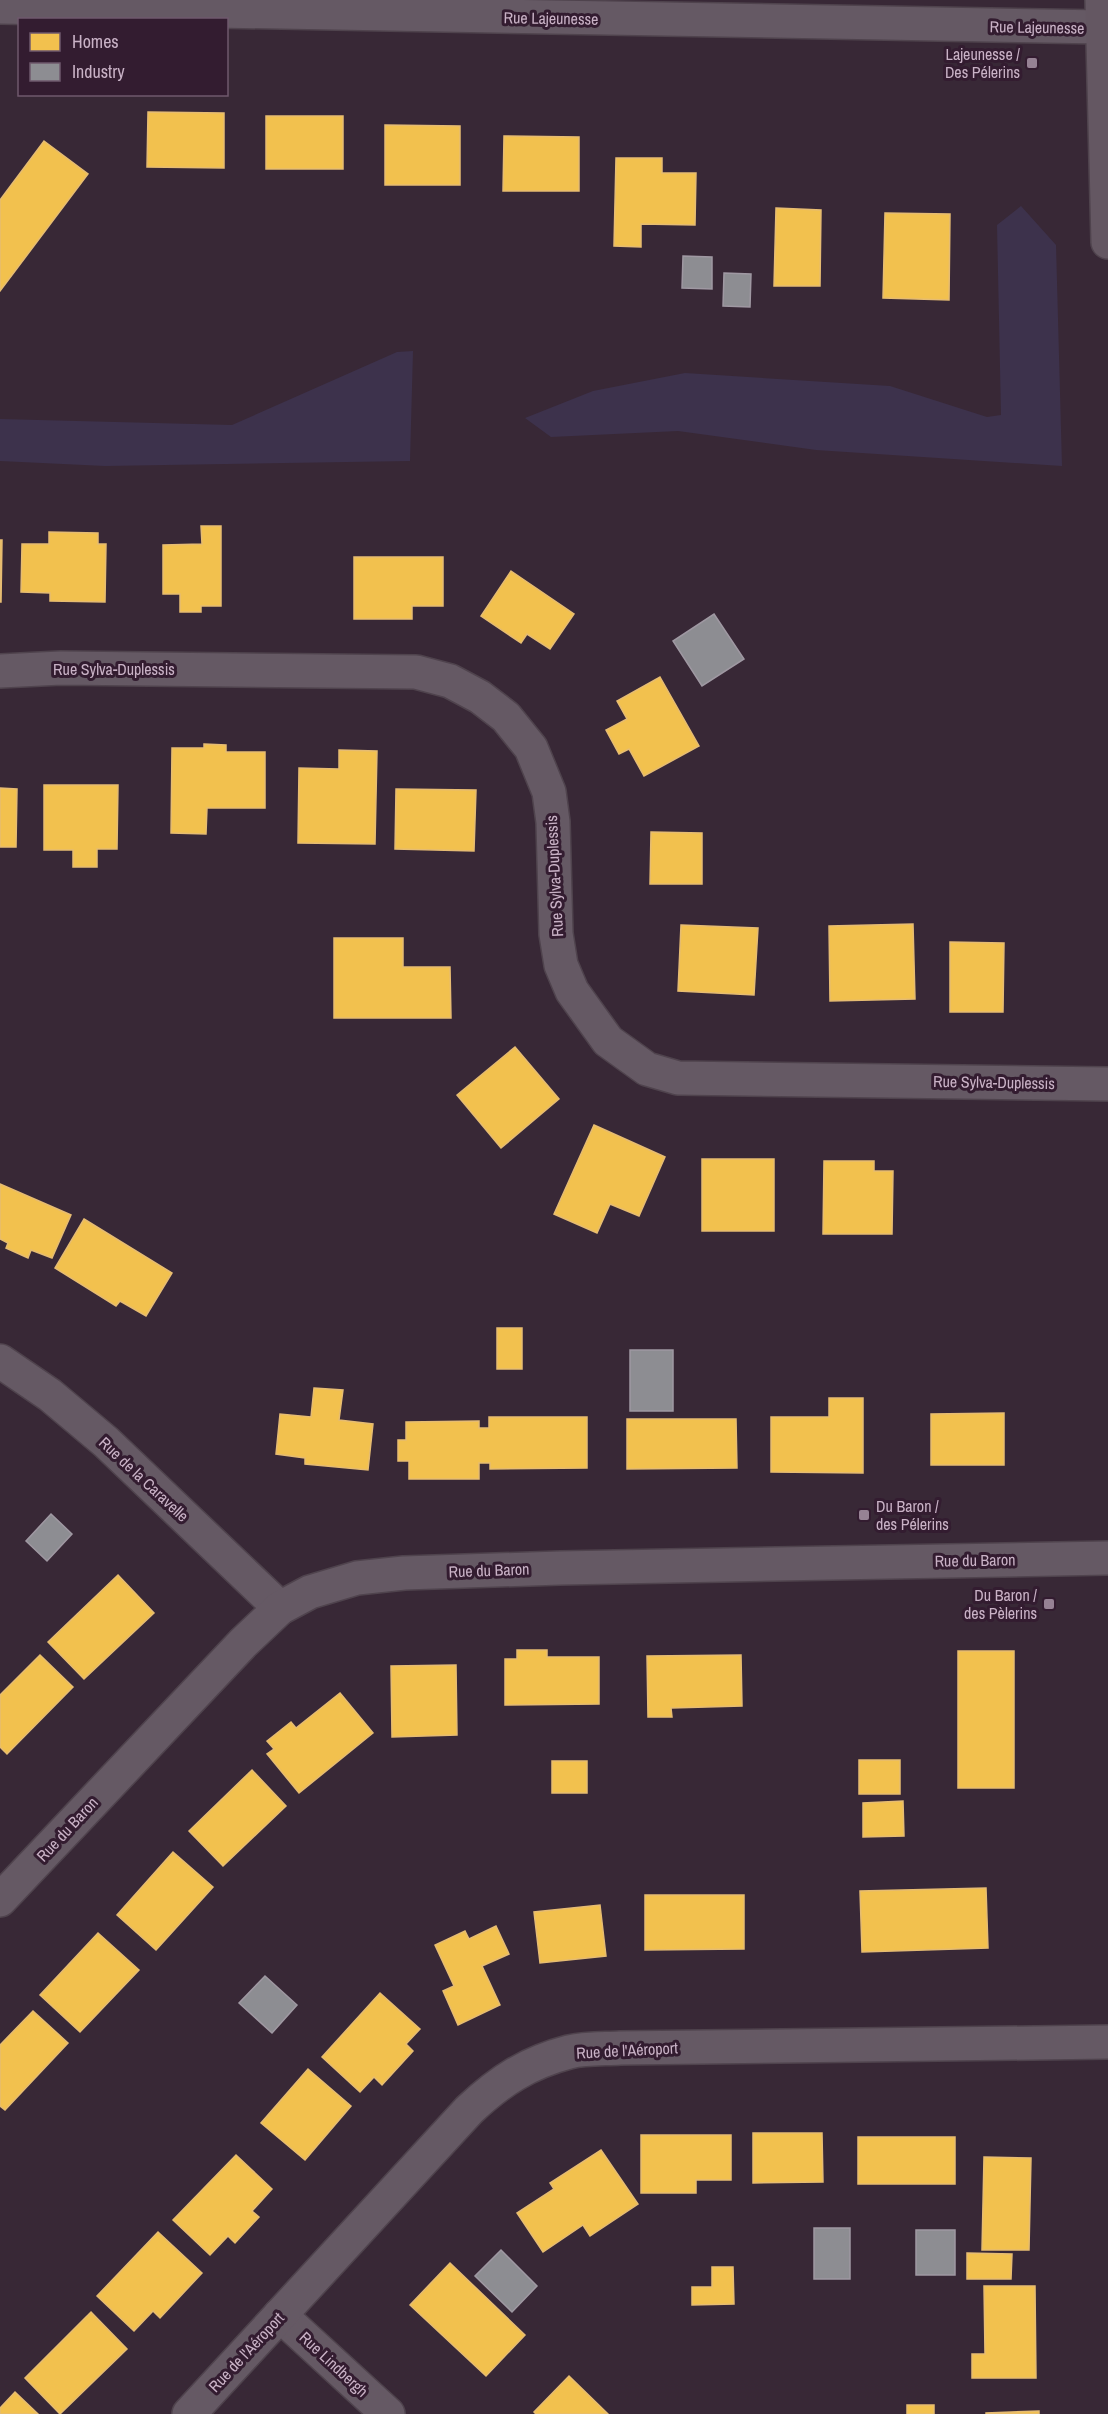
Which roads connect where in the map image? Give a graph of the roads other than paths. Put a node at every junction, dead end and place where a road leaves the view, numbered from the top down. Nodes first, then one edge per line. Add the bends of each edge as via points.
1 (0, 7) edge
2 (1102, 14) edge
3 (1108, 242) edge
4 (0, 671) edge
5 (1108, 1084) edge
6 (0, 1361) edge
7 (1108, 1558) edge
8 (280, 1608) junction
9 (0, 1900) edge
10 (1108, 2042) edge
11 (280, 2315) junction
12 (189, 2414) edge
13 (388, 2414) edge

1 - 2 street, Rue Lajeunesse
2 - 3 street
4 - 5 street, Rue Sylva-Duplessis via 61,668 416,672 450,681 506,717 531,748 549,792 561,965 572,991 608,1041 647,1069 678,1078
6 - 8 street, Rue de la Caravelle via 50,1395 106,1443
7 - 8 street, Rue du Baron via 404,1573 357,1578 310,1592
8 - 9 street, Rue du Baron
10 - 11 street, Rue de l'Aéroport via 621,2048 571,2052 530,2065 496,2085
11 - 12 street, Rue de l'Aéroport
11 - 13 street, Rue Lindbergh

